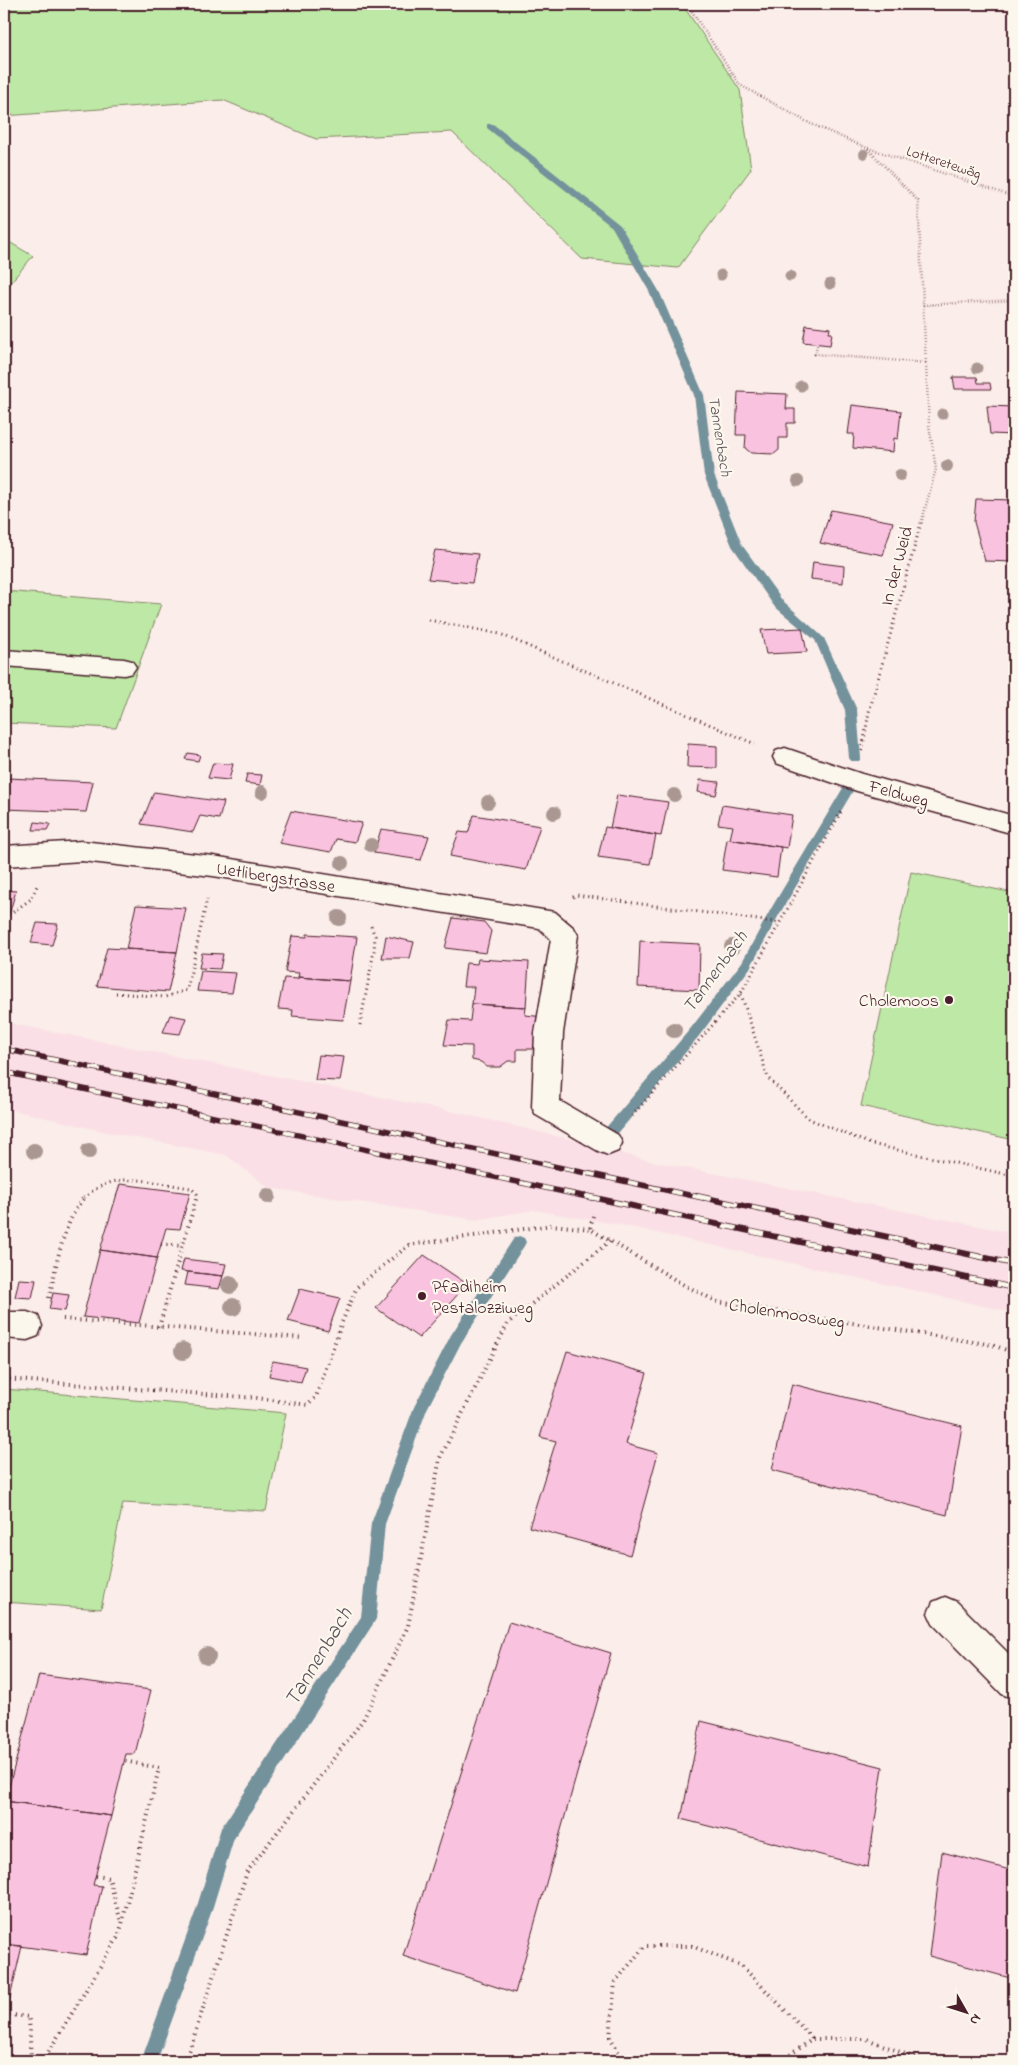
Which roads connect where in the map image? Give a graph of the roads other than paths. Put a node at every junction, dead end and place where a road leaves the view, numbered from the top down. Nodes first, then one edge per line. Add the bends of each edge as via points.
1 (4, 658) edge
2 (124, 667) dead end
3 (785, 757) road end
4 (1014, 825) edge
5 (4, 856) edge
6 (608, 1143) road end
7 (945, 1613) dead end
8 (1013, 1679) edge

1 - 2 street
3 - 4 street, Feldweg via 857,782
5 - 6 street, Uetlibergstrasse via 82,851 213,866 546,919 565,935 549,1033 546,1107
7 - 8 street

